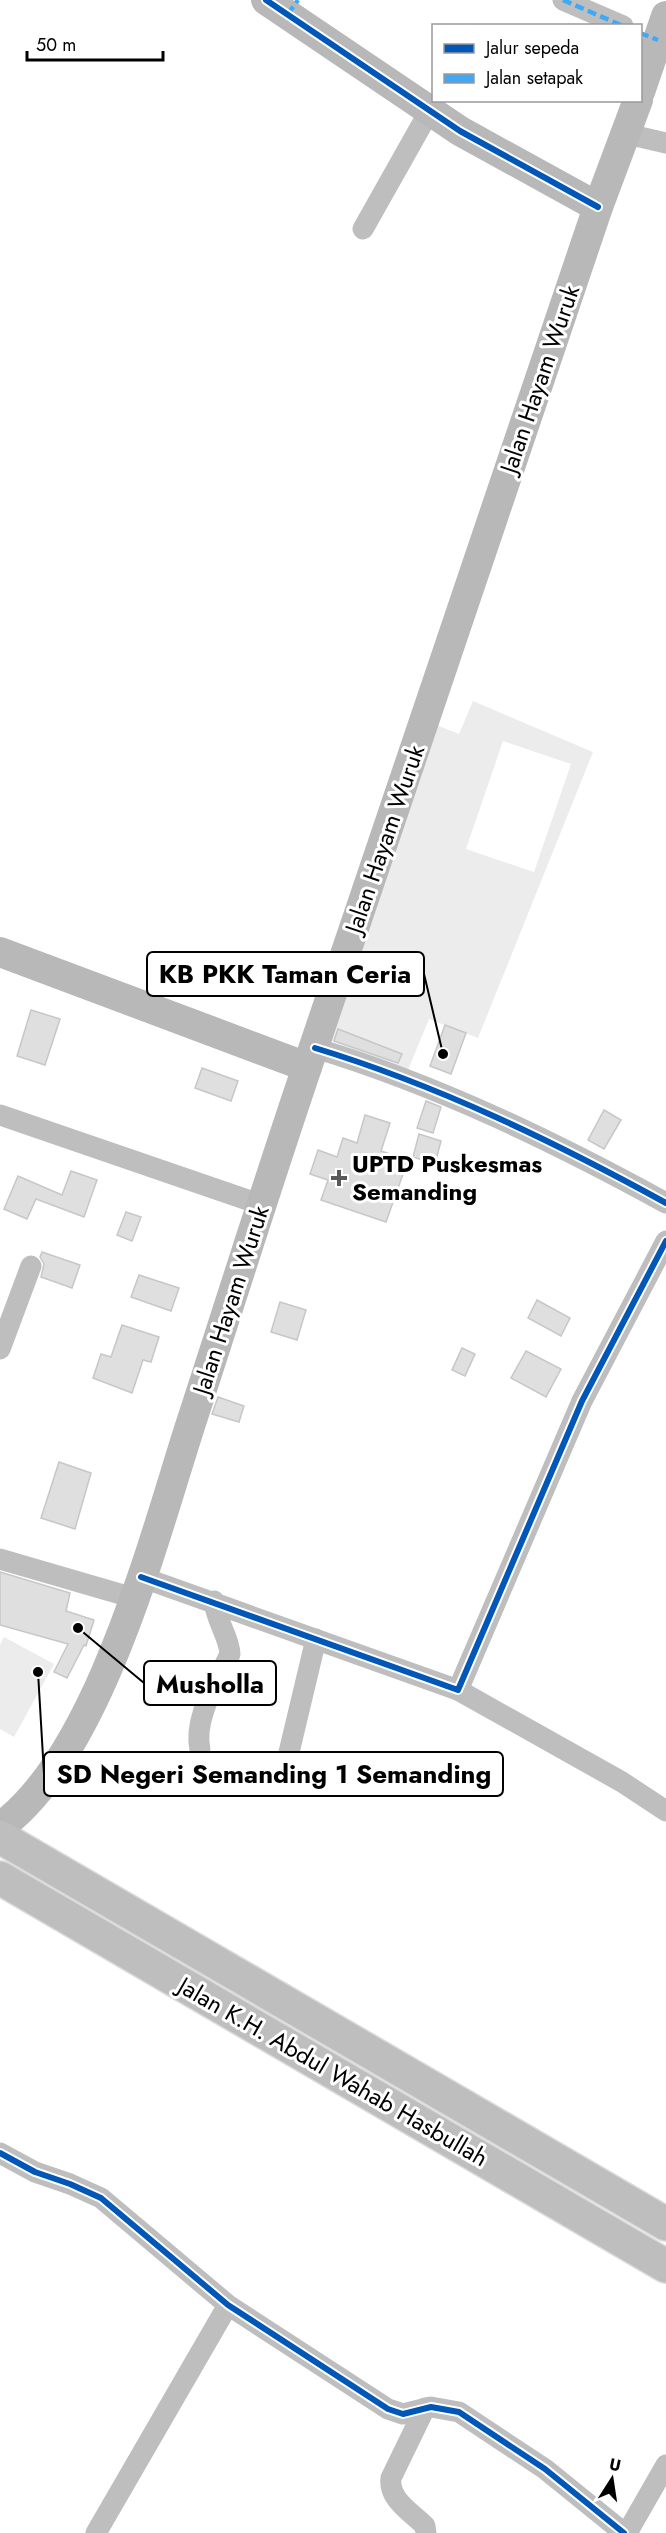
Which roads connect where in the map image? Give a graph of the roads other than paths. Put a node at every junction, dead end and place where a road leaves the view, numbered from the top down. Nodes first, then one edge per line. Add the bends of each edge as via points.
1 (576, 3) edge
2 (284, 5) edge
3 (619, 24) edge
4 (655, 29) edge
5 (642, 84) edge
6 (637, 102) edge
7 (430, 110) junction
8 (627, 134) junction
9 (666, 143) edge
10 (598, 207) junction
11 (363, 229) dead end
12 (0, 952) edge
13 (311, 1058) junction
14 (0, 1115) edge
15 (666, 1203) edge
16 (262, 1205) junction
17 (666, 1241) edge
18 (661, 1263) edge
19 (31, 1266) dead end
20 (0, 1349) edge
21 (0, 1559) edge
22 (137, 1588) junction
23 (214, 1601) junction
24 (316, 1639) junction
25 (458, 1690) junction
26 (200, 1750) dead end
27 (285, 1769) dead end
28 (666, 1811) edge
29 (0, 1827) edge
30 (0, 1837) edge
31 (0, 1878) edge
32 (0, 2153) edge
33 (666, 2224) edge
34 (666, 2266) edge
35 (228, 2305) junction
36 (425, 2408) junction
37 (666, 2465) edge
38 (96, 2533) edge
39 (426, 2533) edge
40 (625, 2533) edge

1 - 3 street
2 - 7 main road
4 - 5 main road
6 - 8 main road, Jalan Hayam Wuruk
7 - 10 main road via 522,167
7 - 11 street
8 - 9 street
8 - 10 main road, Jalan Hayam Wuruk
10 - 13 main road, Jalan Hayam Wuruk
12 - 13 main road
13 - 15 street via 420,1086 586,1159
13 - 16 main road, Jalan Hayam Wuruk
14 - 16 street
16 - 22 main road, Jalan Hayam Wuruk
17 - 18 street
18 - 25 street via 582,1401
19 - 20 street
21 - 22 street
22 - 23 street
22 - 29 main road, Jalan Hayam Wuruk via 89,1709 58,1763 15,1816
23 - 24 street
23 - 26 street via 230,1654 203,1715 197,1737
24 - 25 street
24 - 27 street
25 - 28 street
30 - 33 highway, Jalan K.H. Abdul Wahab Hasbullah
31 - 34 highway, Jalan K.H. Abdul Wahab Hasbullah
32 - 35 street via 100,2198
35 - 36 street via 388,2409 403,2414
35 - 38 street
36 - 39 street via 390,2486 396,2499 425,2526
36 - 40 street via 459,2412 544,2469
37 - 40 street

